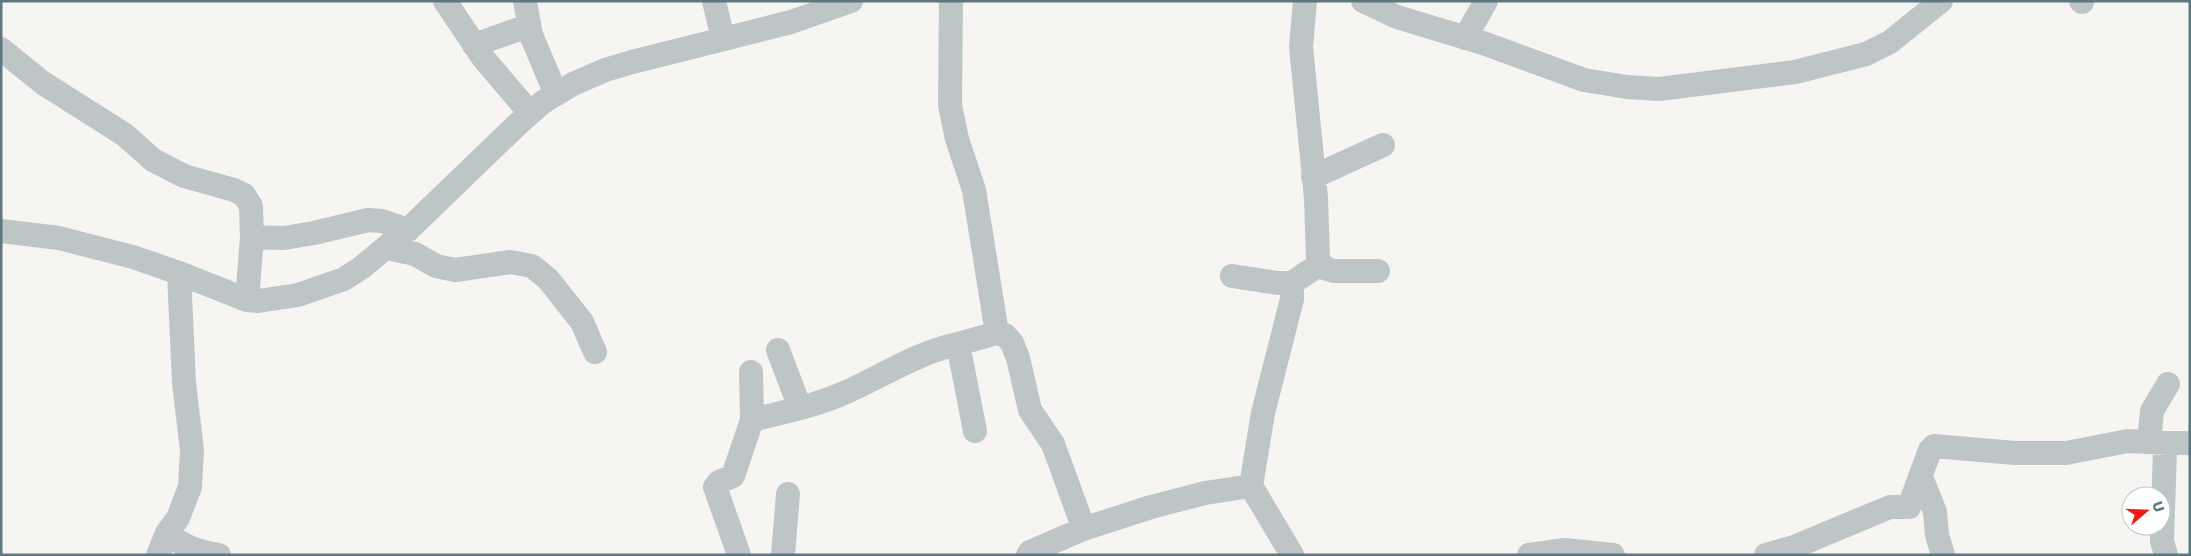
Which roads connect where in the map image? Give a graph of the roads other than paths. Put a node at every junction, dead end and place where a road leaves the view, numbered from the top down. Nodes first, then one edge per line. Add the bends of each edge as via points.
1 (445, 1) edge
2 (525, 1) edge
3 (714, 1) edge
4 (851, 1) edge
5 (951, 1) edge
6 (1304, 1) edge
7 (1363, 1) edge
8 (1486, 1) edge
9 (1941, 1) edge
10 (528, 26) junction
11 (723, 39) junction
12 (1474, 41) junction
13 (474, 45) junction
14 (1, 49) edge
15 (556, 94) junction
16 (530, 113) junction
17 (1382, 145) dead end
18 (1313, 176) junction
19 (408, 230) junction
20 (1, 231) edge
21 (252, 237) junction
22 (387, 248) junction
23 (1320, 264) junction
24 (1378, 271) dead end
25 (179, 272) junction
26 (1232, 276) dead end
27 (1292, 283) junction
28 (247, 300) junction
29 (997, 333) junction
30 (958, 344) junction
31 (778, 350) dead end
32 (595, 352) dead end
33 (751, 372) dead end
34 (2168, 384) dead end
35 (800, 408) junction
36 (752, 420) junction
37 (974, 431) dead end
38 (2169, 443) edge
39 (1921, 477) junction
40 (1251, 486) junction
41 (788, 494) dead end
42 (1083, 529) junction
43 (167, 533) junction
44 (2161, 553) edge
45 (158, 555) edge
46 (219, 555) edge
47 (739, 555) edge
48 (783, 555) edge
49 (1028, 555) edge
50 (1292, 555) edge
51 (1529, 555) edge
52 (1612, 555) edge
53 (1766, 555) edge
54 (1943, 555) edge

1 - 13 street
2 - 10 street
3 - 11 street
4 - 11 street via 790,22
5 - 29 street via 950,105 957,139 974,190
6 - 18 street via 1301,47
7 - 12 street via 1397,17
8 - 12 street
9 - 12 street via 1890,42 1866,54 1794,72 1668,88 1627,87 1584,80
10 - 13 street
10 - 15 street
11 - 15 street via 605,70
13 - 16 street
14 - 21 street via 44,83 125,136 153,160 184,176 244,195 251,206
15 - 16 street
16 - 19 street
17 - 18 street
18 - 23 street
19 - 21 street via 368,220 292,237
19 - 22 street
20 - 25 street via 59,238
21 - 28 street
22 - 28 street via 344,279 323,288 298,295
22 - 32 street via 415,254 436,266 455,270 510,262 532,266 548,279 582,322
23 - 24 street via 1334,271
23 - 27 street
25 - 28 street
25 - 43 street via 184,383 192,450 190,487 178,518
26 - 27 street
27 - 40 street via 1292,299 1263,413
29 - 30 street
29 - 42 street via 1005,335 1012,343 1030,410 1053,444
30 - 35 street via 932,352 843,394
30 - 37 street
31 - 35 street
33 - 36 street
34 - 38 street via 2152,411
35 - 36 street
36 - 47 street via 733,476 715,487
38 - 39 street via 2128,441 2066,453 2015,453 1934,446
38 - 44 street via 2164,458
39 - 53 street via 1909,507 1890,507 1794,547
39 - 54 street via 1935,512
40 - 42 street via 1205,493
40 - 50 street
41 - 48 street
42 - 49 street
43 - 45 street
43 - 46 street via 183,546
51 - 52 street via 1565,550

